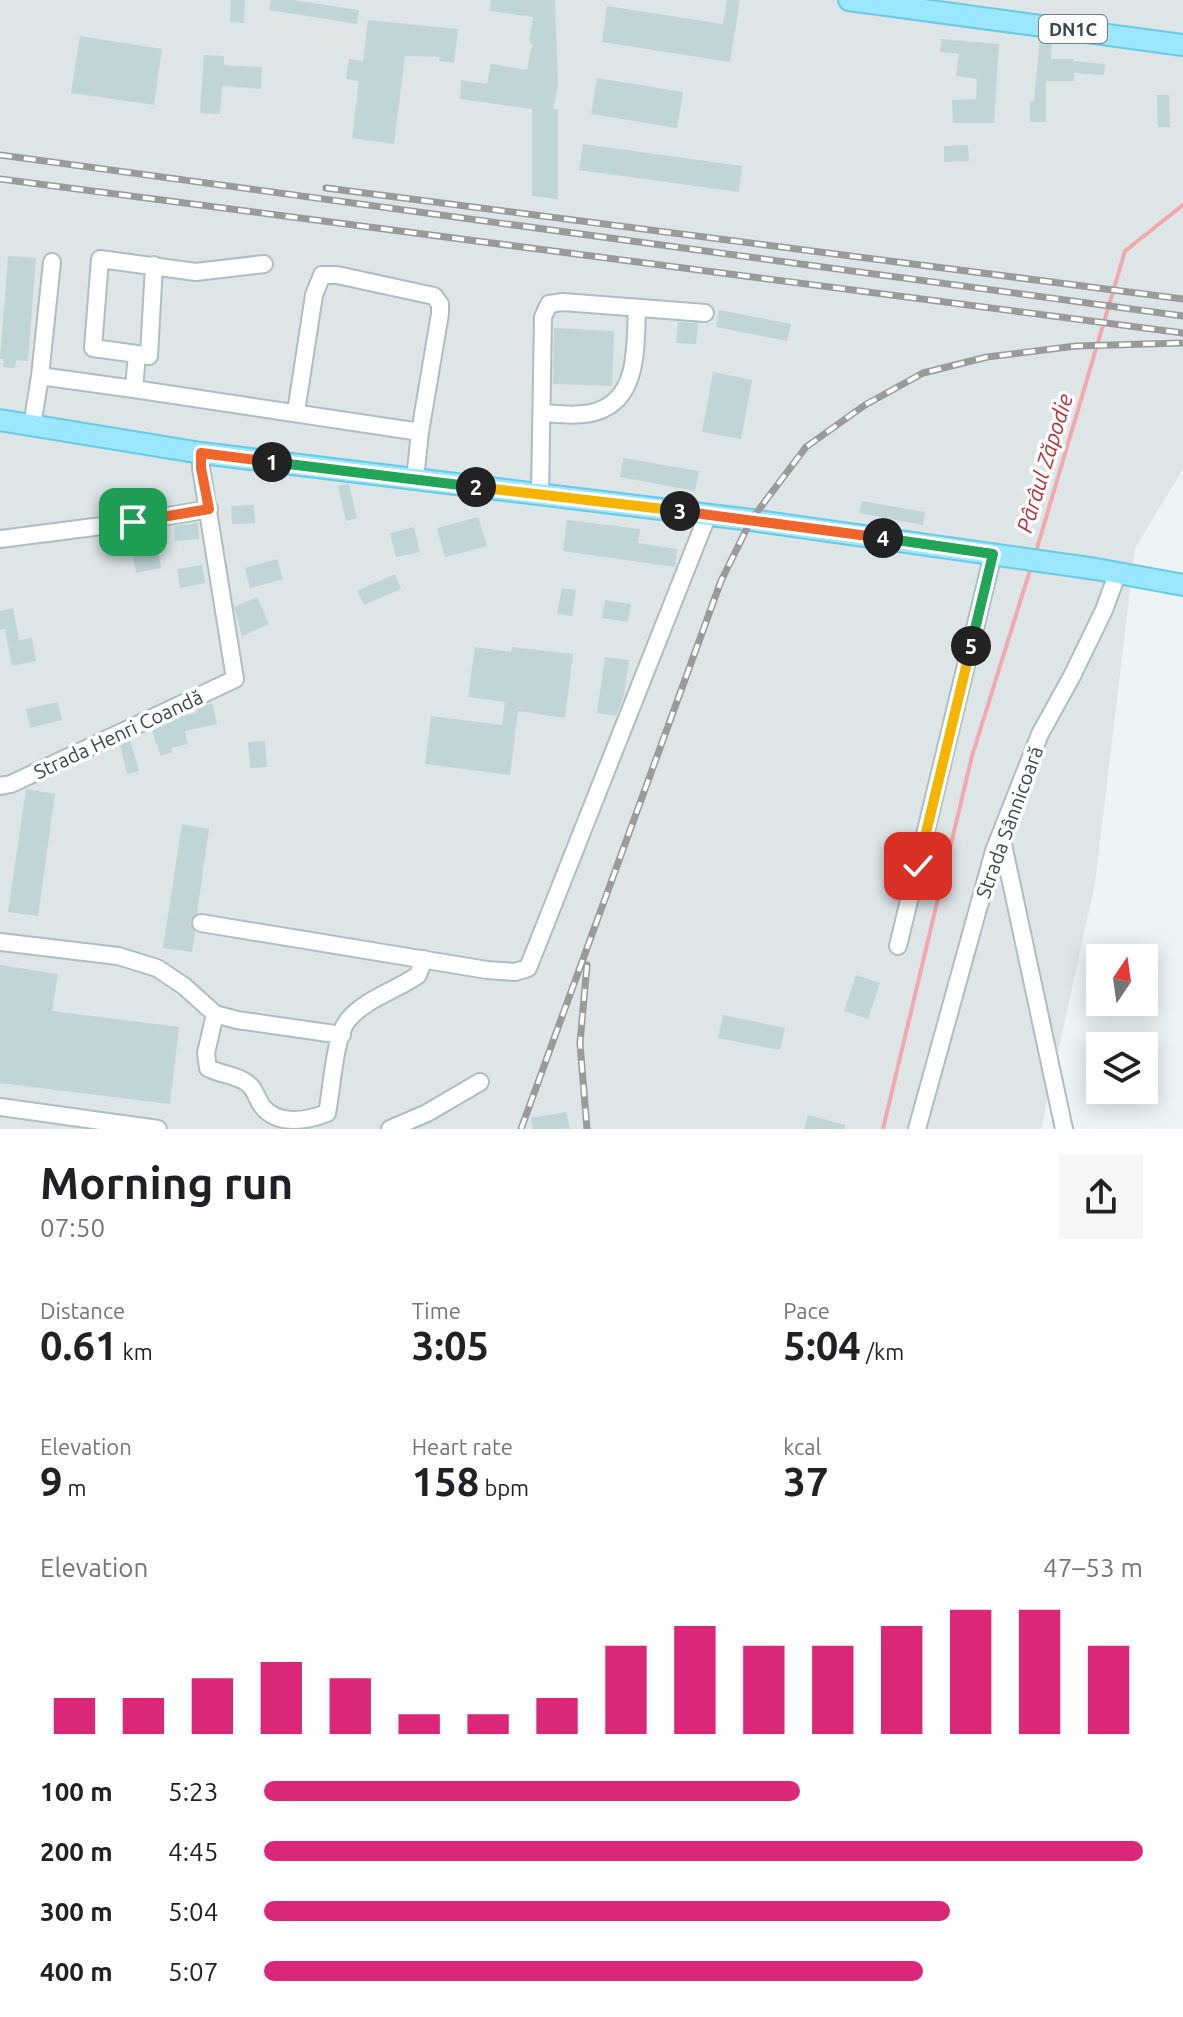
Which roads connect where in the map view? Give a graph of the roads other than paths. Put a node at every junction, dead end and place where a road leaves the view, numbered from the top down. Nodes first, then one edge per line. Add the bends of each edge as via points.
1 (849, 0) edge
2 (1183, 45) edge
3 (52, 262) dead end
4 (264, 264) dead end
5 (154, 265) junction
6 (637, 308) junction
7 (705, 313) dead end
8 (137, 354) junction
9 (40, 376) junction
10 (134, 389) junction
11 (296, 412) junction
12 (542, 413) junction
13 (0, 420) edge
14 (32, 426) junction
15 (420, 432) junction
16 (201, 453) junction
17 (415, 479) junction
18 (540, 494) junction
19 (209, 509) junction
20 (708, 514) junction
21 (0, 539) edge
22 (996, 554) junction
23 (1118, 572) junction
24 (1183, 585) edge
25 (0, 786) edge
26 (1001, 834) junction
27 (201, 923) dead end
28 (0, 942) edge
29 (898, 946) dead end
30 (424, 959) junction
31 (215, 1014) junction
32 (342, 1035) junction
33 (480, 1082) dead end
34 (0, 1107) edge
35 (275, 1123) edge
36 (158, 1129) edge
37 (390, 1129) edge
38 (917, 1129) edge
39 (1064, 1129) edge

1 - 2 main road, DN1C
3 - 9 street
4 - 5 street via 196,272
5 - 8 street via 149,356
5 - 8 street via 100,259 93,348
6 - 7 street
6 - 12 street via 632,373 610,405 596,412
6 - 12 street via 549,304 543,317
8 - 10 street
9 - 10 street
9 - 14 street
10 - 11 street
11 - 15 street
11 - 15 street via 314,295 322,275 337,275 412,289 434,296 440,304
12 - 18 street
13 - 14 main road
14 - 16 main road
15 - 17 street
16 - 17 main road
16 - 19 street
17 - 18 main road
18 - 20 main road
19 - 21 street
19 - 25 street, Strada Henri Coandă via 235,679
20 - 22 main road
20 - 30 street via 528,968 487,970
22 - 23 main road
22 - 29 street
23 - 24 main road
23 - 26 street, Strada Sânnicoară via 1040,734
26 - 38 street, Strada Sânnicoară
26 - 39 street
27 - 30 street
28 - 31 street via 118,956 157,968
30 - 32 street via 418,975 347,1021
31 - 32 street
31 - 35 street via 208,1068 242,1079 257,1091
32 - 35 street via 327,1113
33 - 37 street
34 - 36 street

